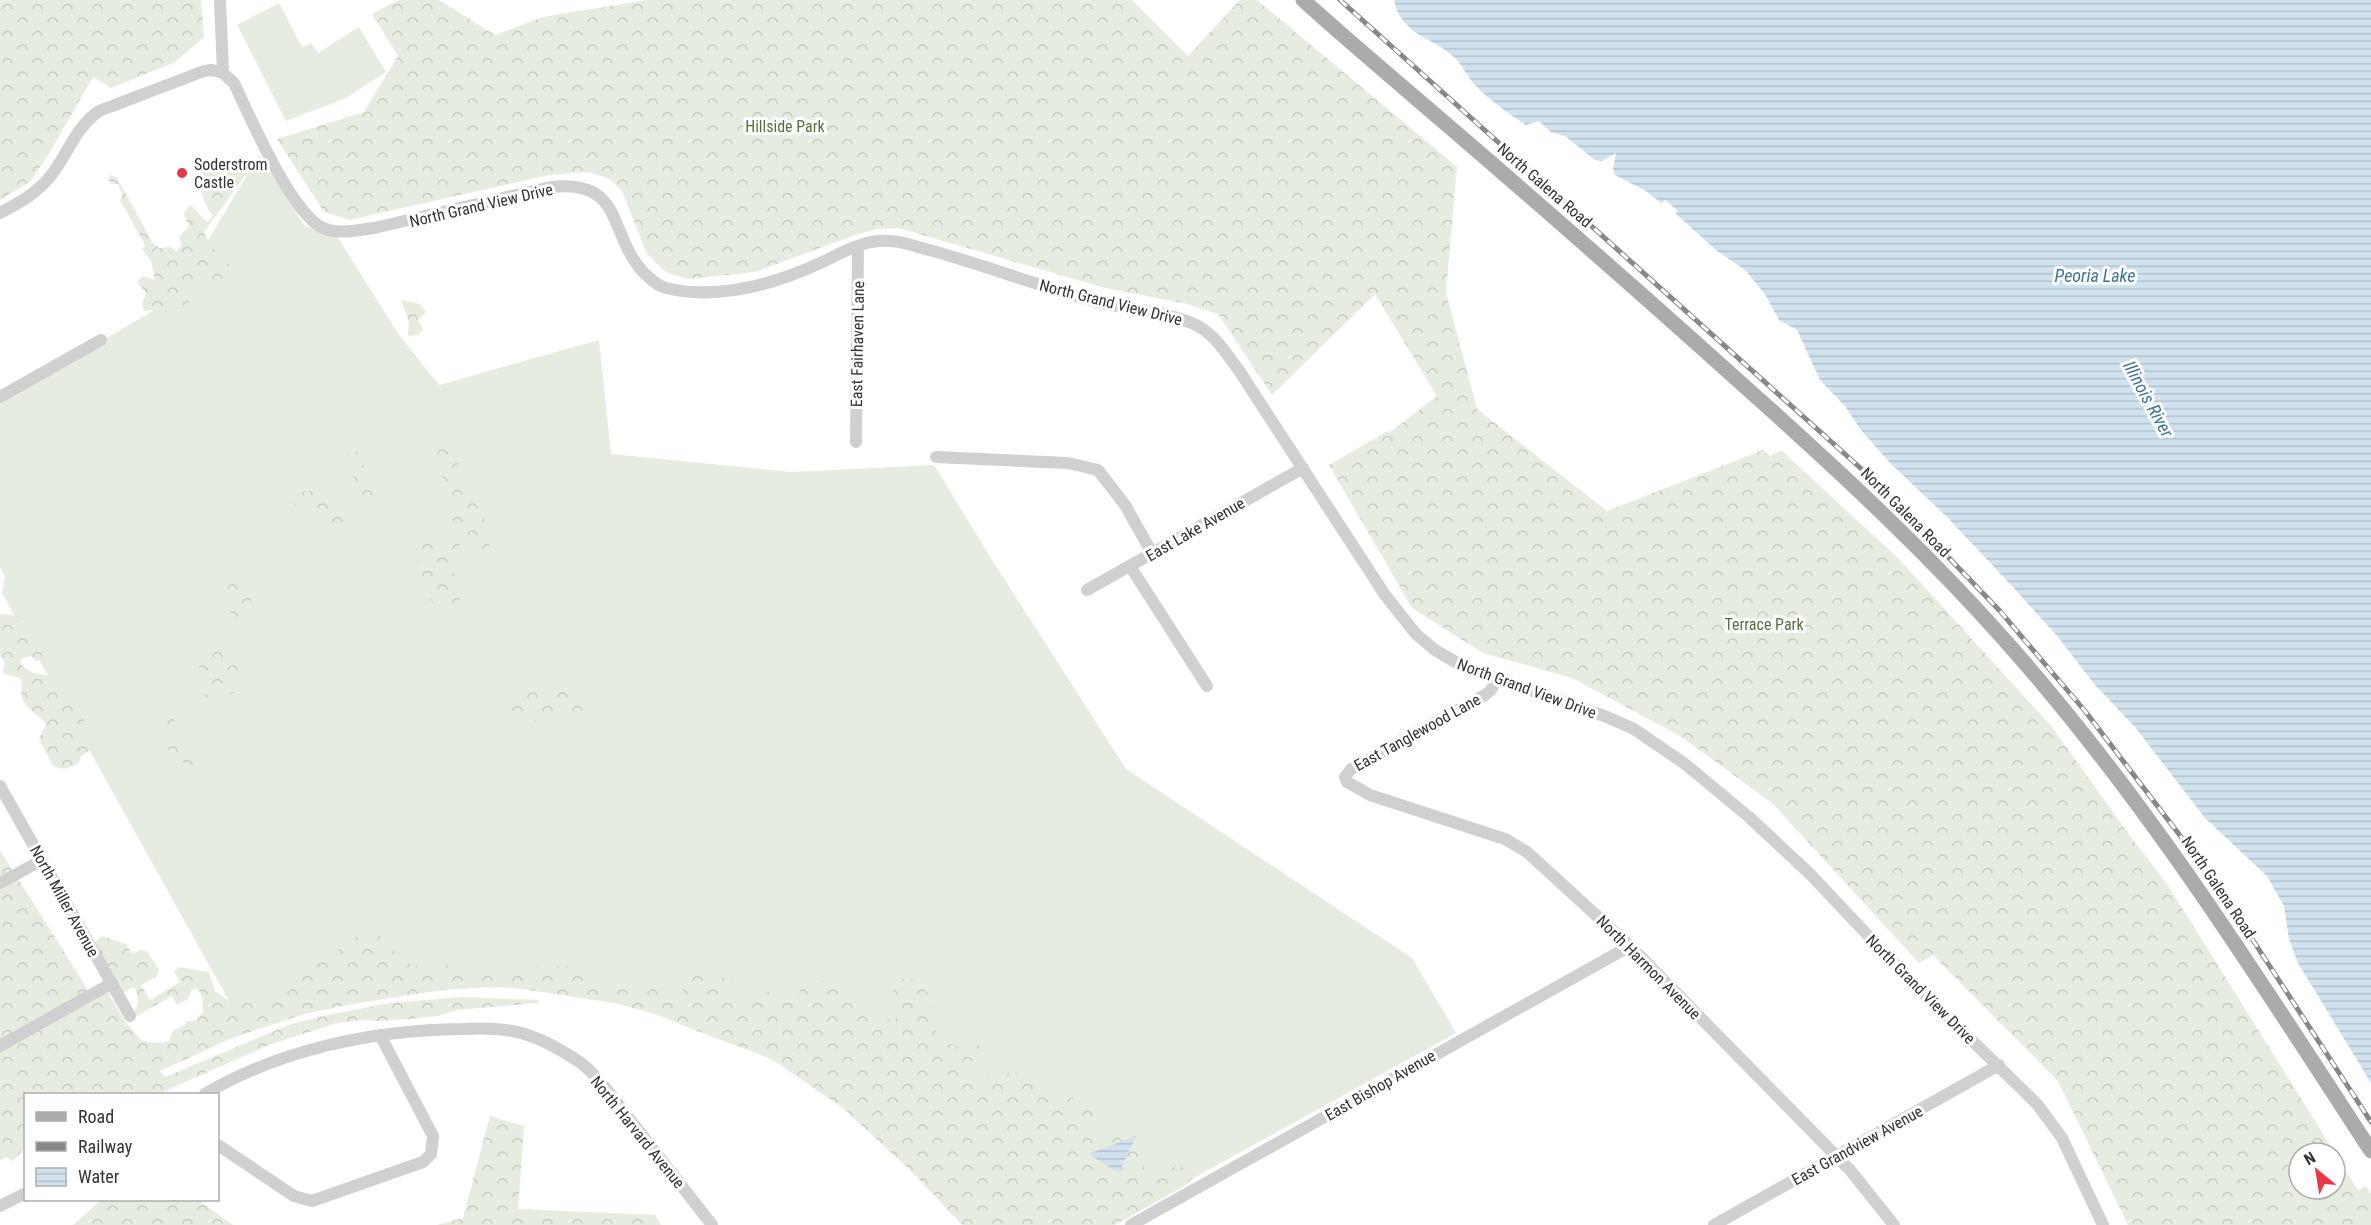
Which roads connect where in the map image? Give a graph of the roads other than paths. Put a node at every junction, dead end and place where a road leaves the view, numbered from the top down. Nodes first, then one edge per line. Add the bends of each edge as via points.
1 (220, 0) edge
2 (1303, 0) edge
3 (223, 73) junction
4 (0, 213) edge
5 (858, 246) junction
6 (101, 340) dead end
7 (0, 398) edge
8 (856, 442) dead end
9 (936, 457) dead end
10 (1303, 468) junction
11 (1152, 553) junction
12 (1130, 566) junction
13 (1087, 590) dead end
14 (1497, 679) junction
15 (1207, 686) dead end
16 (0, 786) edge
17 (1352, 786) joint
18 (42, 860) junction
19 (0, 883) edge
20 (1630, 945) junction
21 (112, 983) junction
22 (130, 1016) dead end
23 (380, 1035) junction
24 (0, 1046) edge
25 (1999, 1065) junction
26 (209, 1093) edge
27 (219, 1146) edge
28 (2371, 1151) edge
29 (1836, 1156) junction
30 (24, 1194) edge
31 (0, 1206) edge
32 (712, 1225) edge
33 (1131, 1225) edge
34 (1714, 1225) edge
35 (1894, 1225) edge
36 (2103, 1225) edge

1 - 3 street
2 - 28 main road, North Galena Road via 1794,430 1988,621 2081,730 2148,817
3 - 4 street via 200,73 99,111 75,133 46,182
3 - 5 street, North Grand View Drive via 234,83 298,205 328,229 353,231 390,225 564,186 585,189 604,199 630,253 651,280 663,287 720,290 776,281
5 - 8 street, East Fairhaven Lane
5 - 10 street, North Grand View Drive via 880,241 904,243 1091,301 1177,318 1198,326 1216,340 1238,369
6 - 7 street
9 - 11 street via 1068,463 1098,470 1125,505
10 - 11 street, East Lake Avenue
10 - 14 street, North Grand View Drive via 1412,630 1451,661
11 - 12 street, East Lake Avenue
12 - 13 street, East Lake Avenue
12 - 15 street
14 - 17 street, East Tanglewood Lane via 1485,695 1351,769 1345,779
14 - 25 street, North Grand View Drive via 1621,722 1685,764 1773,838
16 - 18 street, North Miller Avenue
17 - 20 street, North Harmon Avenue via 1514,843
18 - 19 street
18 - 21 street, North Miller Avenue
20 - 29 street, North Harmon Avenue
20 - 33 street, East Bishop Avenue
21 - 22 street, North Miller Avenue
21 - 24 street
23 - 26 street via 297,1054 243,1074
23 - 27 street via 433,1136 431,1154 423,1162 312,1201 294,1196
23 - 32 street, North Harvard Avenue via 488,1029 530,1035 559,1049 601,1083
25 - 29 street, East Grandview Avenue
25 - 36 street, North Grand View Drive via 2052,1123
29 - 34 street, East Grandview Avenue
29 - 35 street, North Harmon Avenue
30 - 31 street

